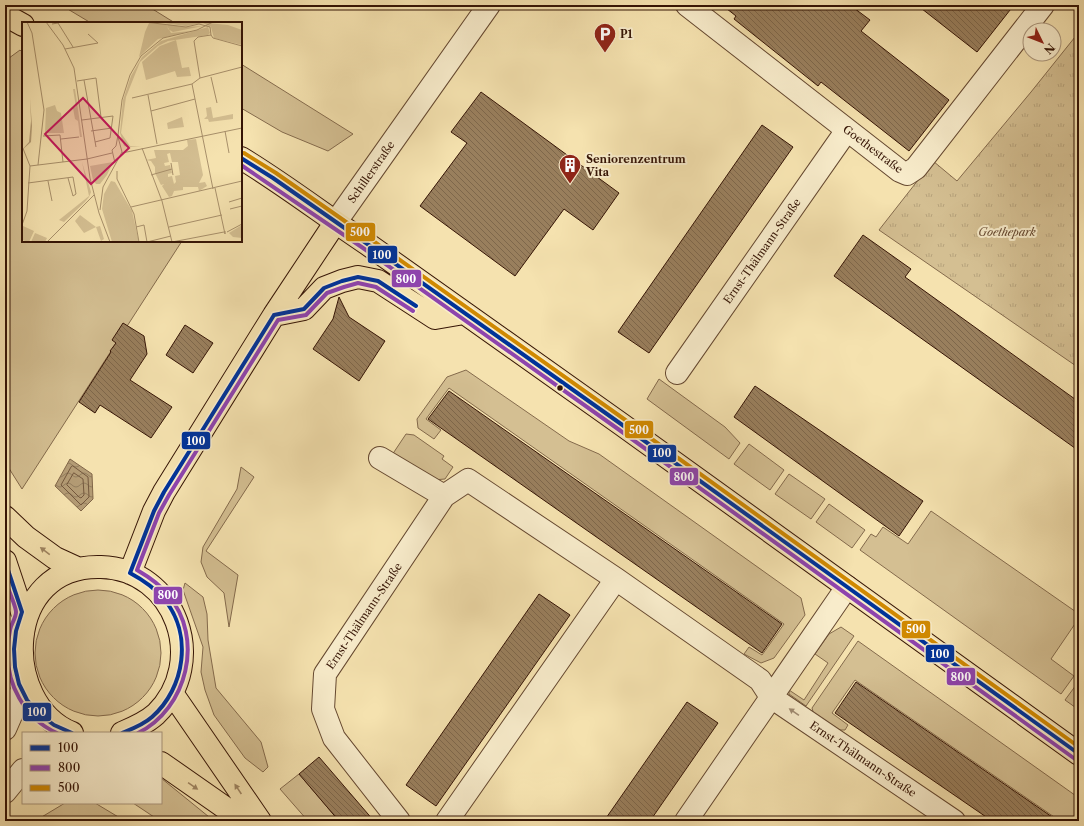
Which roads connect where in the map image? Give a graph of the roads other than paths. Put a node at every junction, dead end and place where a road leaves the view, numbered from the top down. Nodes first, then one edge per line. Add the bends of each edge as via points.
1 (489, 5) edge
2 (687, 5) edge
3 (1043, 5) edge
4 (5, 15) edge
5 (22, 24) edge
6 (847, 130) junction
7 (242, 159) edge
8 (335, 223) junction
9 (464, 313) junction
10 (274, 316) junction
11 (677, 373) dead end
12 (380, 458) dead end
13 (444, 496) junction
14 (5, 517) edge
15 (5, 561) edge
16 (79, 569) junction
17 (130, 573) junction
18 (616, 579) junction
19 (847, 587) junction
20 (22, 612) junction
21 (22, 690) junction
22 (172, 693) junction
23 (771, 697) junction
24 (5, 729) edge
25 (62, 731) edge
26 (124, 732) edge
27 (1079, 754) edge
28 (162, 764) edge
29 (22, 771) edge
30 (5, 792) edge
31 (244, 821) edge
32 (260, 821) edge
33 (399, 821) edge
34 (447, 821) edge
35 (686, 821) edge
36 (954, 821) edge

1 - 8 street, Schillerstraße
2 - 6 street, Goethestraße
3 - 6 street, Goethestraße via 916,168 907,174
4 - 5 main road
6 - 11 street, Ernst-Thälmann-Straße
7 - 8 main road
8 - 9 main road
8 - 10 main road, Schillerstraße
9 - 10 main road via 435,318 378,281 358,277 324,288 304,309
9 - 19 main road
10 - 17 main road, Schillerstraße via 164,492
12 - 13 street
13 - 18 street, Ernst-Thälmann-Straße via 468,480
13 - 33 street, Ernst-Thälmann-Straße via 325,674 323,709 334,738
16 -> 14 main road via 55,558
15 - 20 main road
16 - 17 main road via 101,567
16 - 20 main road via 47,584
17 - 22 main road via 156,590 177,621 182,658
18 - 23 street, Ernst-Thälmann-Straße via 760,680
18 - 34 street
19 - 23 street
19 - 27 main road
20 - 21 main road via 12,650 13,664
21 - 24 street
21 - 25 main road via 37,712
22 - 26 main road via 156,714
32 -> 22 main road
23 - 35 street
36 -> 23 street, Ernst-Thälmann-Straße
28 -> 31 main road
29 - 30 street

